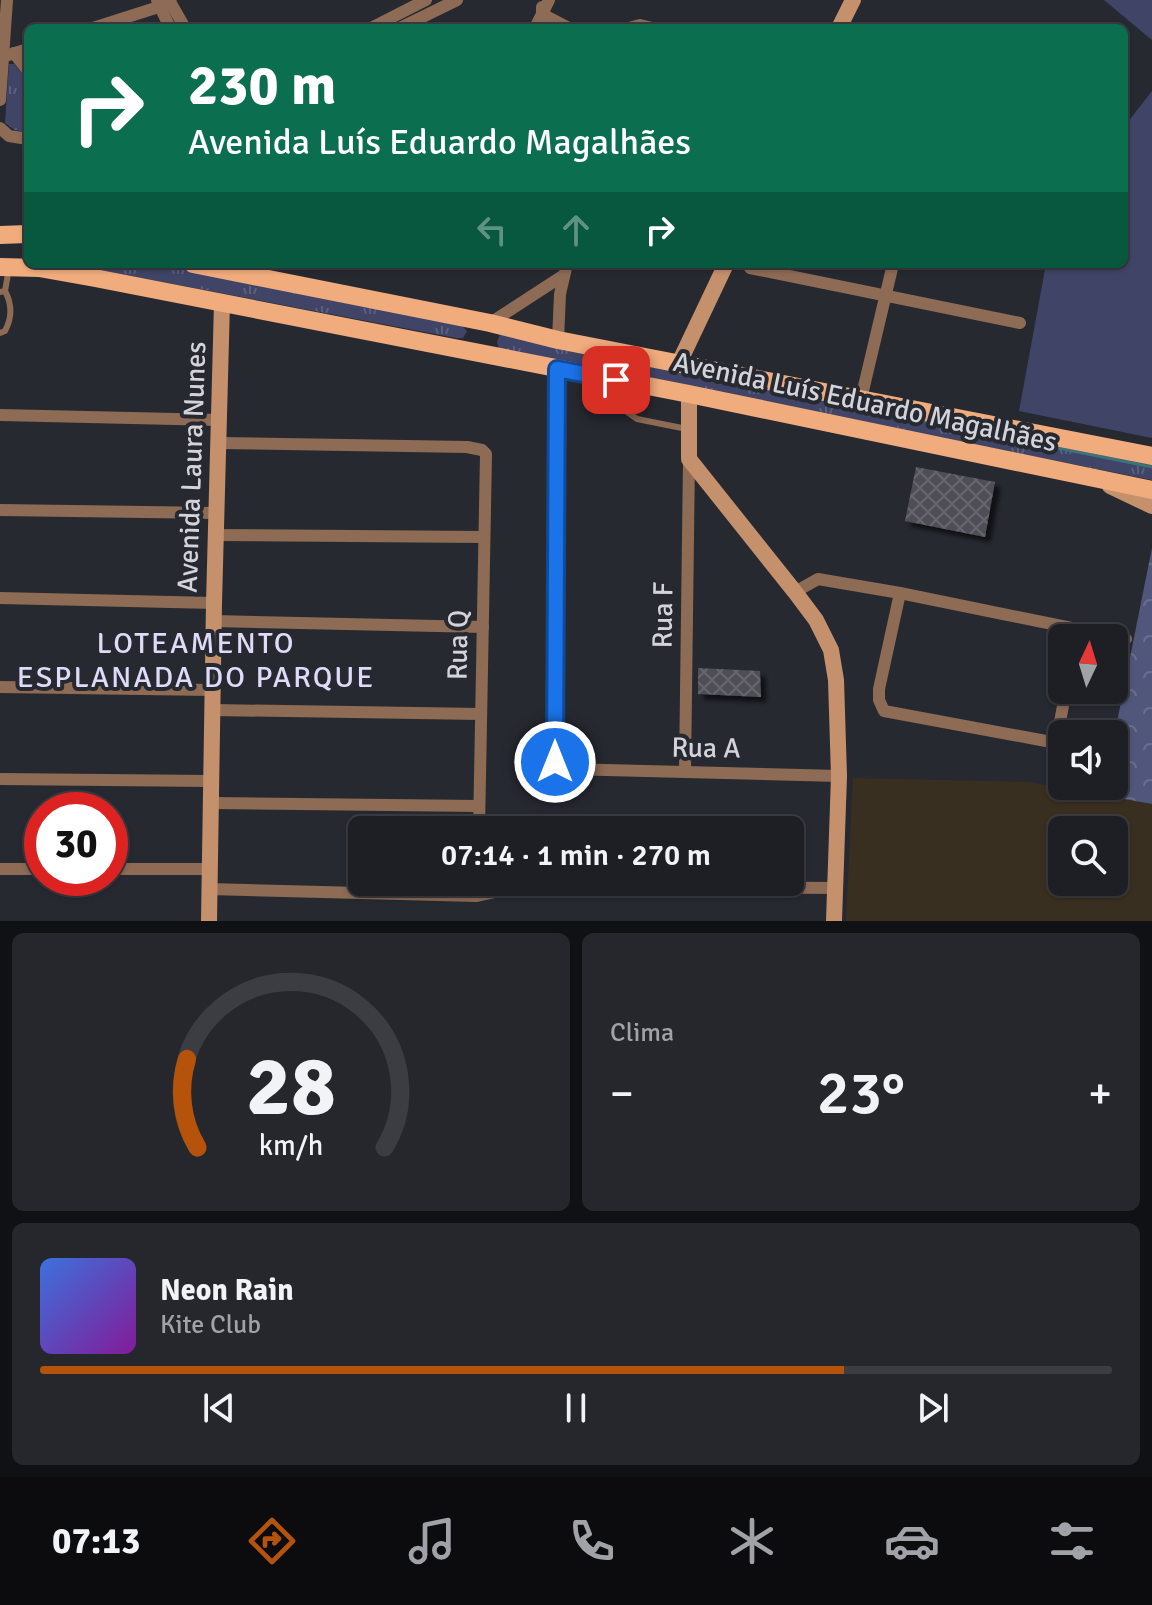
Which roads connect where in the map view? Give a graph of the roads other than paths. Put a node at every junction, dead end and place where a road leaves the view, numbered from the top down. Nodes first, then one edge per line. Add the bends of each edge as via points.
1 (7, 0) edge
2 (426, 0) edge
3 (457, 0) edge
4 (541, 0) edge
5 (549, 0) edge
6 (853, 0) edge
7 (164, 2) edge
8 (542, 14) junction
9 (104, 24) edge
10 (169, 24) edge
11 (182, 24) edge
12 (379, 24) edge
13 (408, 24) edge
14 (537, 24) edge
15 (561, 24) edge
16 (841, 24) edge
17 (24, 50) edge
18 (9, 54) junction
19 (24, 67) edge
20 (0, 100) edge
21 (0, 128) edge
22 (24, 138) edge
23 (24, 234) edge
24 (0, 235) edge
25 (5, 267) edge
26 (30, 268) edge
27 (213, 268) edge
28 (724, 268) edge
29 (750, 268) dead end
30 (892, 268) edge
31 (81, 270) edge
32 (566, 270) edge
33 (3, 292) edge
34 (887, 294) junction
35 (222, 303) junction
36 (481, 322) junction
37 (1020, 323) dead end
38 (524, 332) junction
39 (0, 333) edge
40 (558, 340) junction
41 (463, 350) junction
42 (514, 361) junction
43 (679, 363) junction
44 (557, 369) junction
45 (616, 380) junction
46 (689, 394) junction
47 (861, 399) junction
48 (0, 415) edge
49 (219, 420) junction
50 (689, 429) junction
51 (219, 443) junction
52 (1152, 456) edge
53 (689, 459) junction
54 (1094, 478) junction
55 (1152, 490) edge
56 (1152, 506) edge
57 (0, 510) edge
58 (217, 513) junction
59 (216, 535) junction
60 (484, 537) junction
61 (795, 592) junction
62 (900, 593) junction
63 (0, 598) edge
64 (214, 603) junction
65 (214, 621) junction
66 (483, 627) junction
67 (1048, 627) edge
68 (0, 687) edge
69 (212, 690) junction
70 (213, 710) junction
71 (481, 714) junction
72 (1048, 742) edge
73 (685, 771) junction
74 (839, 776) junction
75 (0, 779) edge
76 (211, 781) junction
77 (212, 803) junction
78 (479, 806) junction
79 (479, 816) edge
80 (0, 869) edge
81 (24, 869) edge
82 (128, 869) edge
83 (209, 869) junction
84 (804, 888) edge
85 (836, 888) junction
86 (209, 889) junction
87 (348, 893) edge
88 (209, 921) edge
89 (834, 921) edge

1 - 18 street
2 - 12 street
3 - 13 street
4 - 8 street
5 - 8 street
6 - 16 street
7 - 9 street
7 - 10 street
7 - 11 street
8 - 14 street
8 - 15 street
17 - 18 street
18 - 19 street
18 - 20 street
21 - 22 street
23 - 24 main road
25 - 33 lane
26 - 31 main road, Avenida Luís Eduardo Magalhães
27 - 36 main road, Avenida Luís Eduardo Magalhães
28 - 43 street
29 - 34 street
30 - 34 street
31 - 35 main road, Avenida Luís Eduardo Magalhães
32 - 36 street
32 - 40 street
33 - 39 lane via 9,298 10,321
34 - 37 street
34 - 47 street
35 - 41 main road, Avenida Luís Eduardo Magalhães
35 - 49 street, Avenida Laura Nunes
36 - 38 main road, Avenida Luís Eduardo Magalhães
36 - 41 main road via 477,340
38 - 40 main road, Avenida Luís Eduardo Magalhães
38 - 42 main road via 511,341
40 - 43 main road, Avenida Luís Eduardo Magalhães
41 - 42 main road, Avenida Luís Eduardo Magalhães
42 - 44 main road, Avenida Luís Eduardo Magalhães
43 - 47 main road, Avenida Luís Eduardo Magalhães
44 - 45 main road, Avenida Luís Eduardo Magalhães
44 - 73 street, Rua A via 557,766
45 - 46 main road, Avenida Luís Eduardo Magalhães
45 - 50 lane via 626,411 637,419
46 - 50 street
46 - 54 main road, Avenida Luís Eduardo Magalhães
47 - 52 main road, Avenida Luís Eduardo Magalhães
48 - 49 street
49 - 51 street, Avenida Laura Nunes
50 - 53 street
51 - 58 street, Avenida Laura Nunes
51 - 60 street, Rua Q via 482,450 487,460
53 - 61 street
53 - 73 street, Rua F
54 - 55 main road, Avenida Luís Eduardo Magalhães
54 - 56 street
57 - 58 street
58 - 59 street, Avenida Laura Nunes
59 - 60 street
59 - 64 street, Avenida Laura Nunes
60 - 66 street, Rua Q
61 - 62 street via 818,579
61 - 74 street via 831,650
62 - 67 street
62 - 72 street via 879,689 884,711
63 - 64 street
64 - 65 street, Avenida Laura Nunes
65 - 66 street
65 - 69 street, Avenida Laura Nunes
66 - 71 street, Rua Q
68 - 69 street
69 - 70 street, Avenida Laura Nunes
70 - 71 street
70 - 76 street, Avenida Laura Nunes
71 - 78 street, Rua Q
73 - 74 street, Rua A
74 - 85 street
75 - 76 street
76 - 77 street, Avenida Laura Nunes
77 - 78 street
77 - 83 street, Avenida Laura Nunes
78 - 79 street, Rua Q
80 - 81 street
82 - 83 street
83 - 86 street, Avenida Laura Nunes
84 - 85 street
85 - 89 street
86 - 87 street
86 - 88 street, Avenida Laura Nunes

